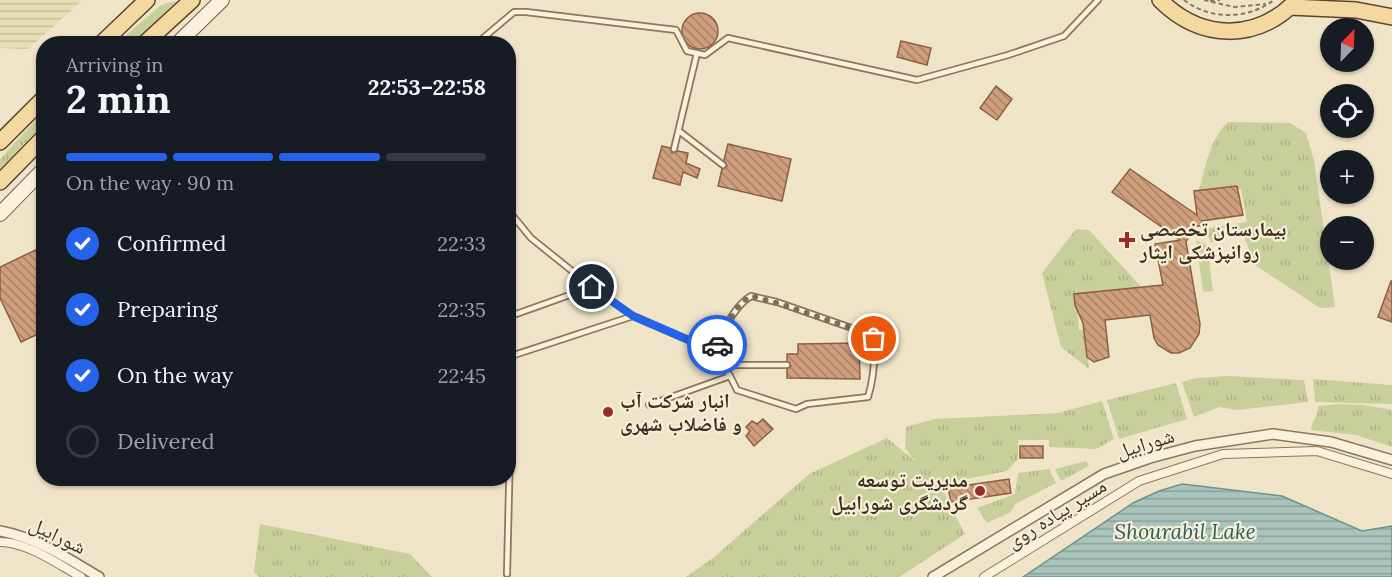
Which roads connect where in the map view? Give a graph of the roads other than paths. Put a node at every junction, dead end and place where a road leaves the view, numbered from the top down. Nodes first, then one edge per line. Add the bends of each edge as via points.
1 (147, 0) edge
2 (192, 0) edge
3 (222, 0) edge
4 (1098, 0) edge
5 (1160, 0) edge
6 (1340, 0) edge
7 (1294, 4) edge
8 (1356, 10) junction
9 (1392, 17) edge
10 (109, 36) edge
11 (153, 36) edge
12 (185, 36) edge
13 (486, 36) edge
14 (697, 53) junction
15 (36, 106) edge
16 (679, 131) junction
17 (0, 142) edge
18 (36, 145) edge
19 (674, 149) dead end
20 (723, 165) dead end
21 (36, 177) edge
22 (0, 182) edge
23 (0, 214) edge
24 (516, 220) edge
25 (592, 287) junction
26 (516, 314) edge
27 (633, 316) junction
28 (714, 351) junction
29 (516, 354) edge
30 (723, 365) junction
31 (787, 365) dead end
32 (730, 376) junction
33 (649, 405) dead end
34 (1392, 460) edge
35 (1392, 474) edge
36 (509, 486) edge
37 (0, 531) edge
38 (0, 542) edge
39 (507, 574) dead end
40 (81, 577) edge
41 (99, 577) edge
42 (933, 577) edge
43 (984, 577) edge

1 - 10 main road
2 - 11 main road
3 - 12 main road
4 - 14 lane via 1064,36 917,80 728,38 705,55
5 - 7 main road via 1191,23 1228,31 1266,23
6 - 8 main road
7 - 8 main road
8 - 9 main road
13 - 14 lane via 514,12 526,12 676,30 687,51
14 - 16 lane
15 - 17 main road
16 - 19 lane
16 - 20 lane
18 - 22 main road
21 - 23 main road
24 - 25 lane via 531,238
25 - 26 lane
25 - 27 lane
27 - 28 lane
27 - 29 lane
28 - 30 lane
28 - 32 lane via 730,318 741,302 751,296 866,333 874,339 875,359 868,397 807,404 796,409 737,390
30 - 31 lane
30 - 32 lane
32 - 33 lane
34 - 42 street, شورابیل via 1331,442 1273,434 1195,446 1104,474
35 - 43 street, مسیر پیاده روی via 1317,451 1223,454 1139,481
36 - 39 lane
37 - 41 street, شورابیل via 42,544
38 - 40 street via 46,556

